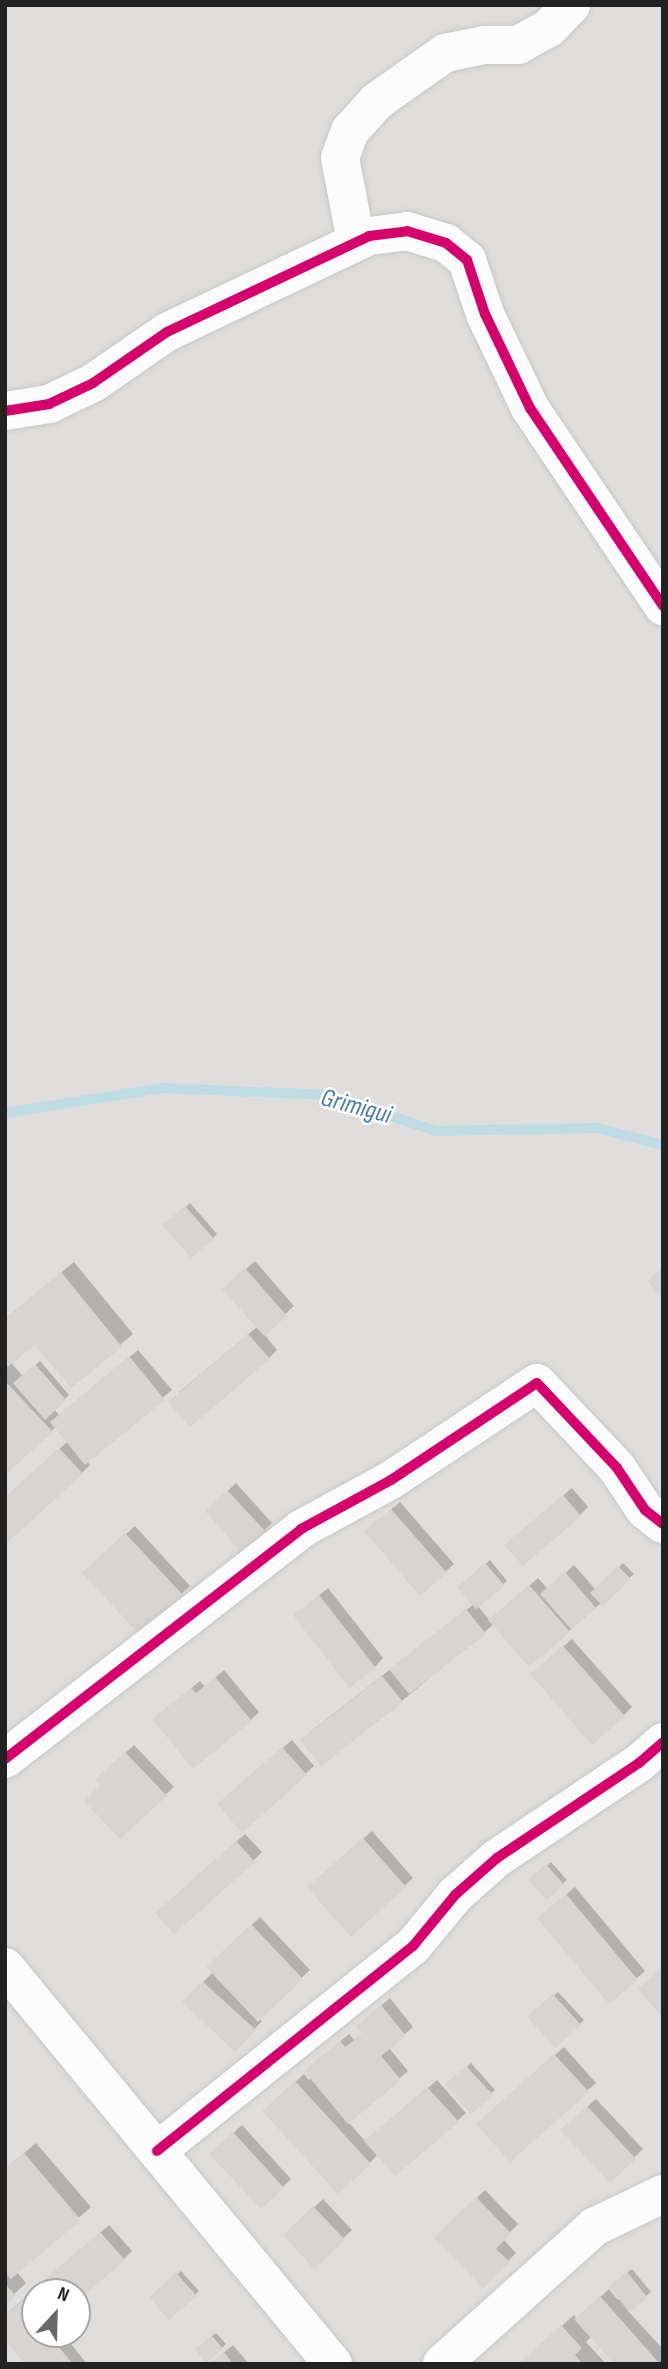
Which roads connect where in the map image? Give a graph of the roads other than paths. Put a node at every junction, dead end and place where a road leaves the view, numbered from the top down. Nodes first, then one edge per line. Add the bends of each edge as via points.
1 (571, 5) edge
2 (356, 241) junction
3 (5, 411) edge
4 (663, 607) edge
5 (663, 1524) edge
6 (663, 1742) edge
7 (5, 1759) edge
8 (5, 1967) edge
9 (157, 2151) junction
10 (663, 2194) edge
11 (333, 2364) edge
12 (442, 2364) edge

1 - 2 street via 549,28 518,45 485,45 445,53 377,101 350,131 340,159
2 - 3 street via 167,332 93,383 49,404
2 - 4 street via 407,231 446,243 467,260 485,314 530,408
5 - 7 street via 645,1510 617,1468 537,1383 391,1480 301,1529
6 - 9 street via 498,1858 455,1895 414,1945
8 - 9 street
9 - 11 street
10 - 12 street via 594,2227

